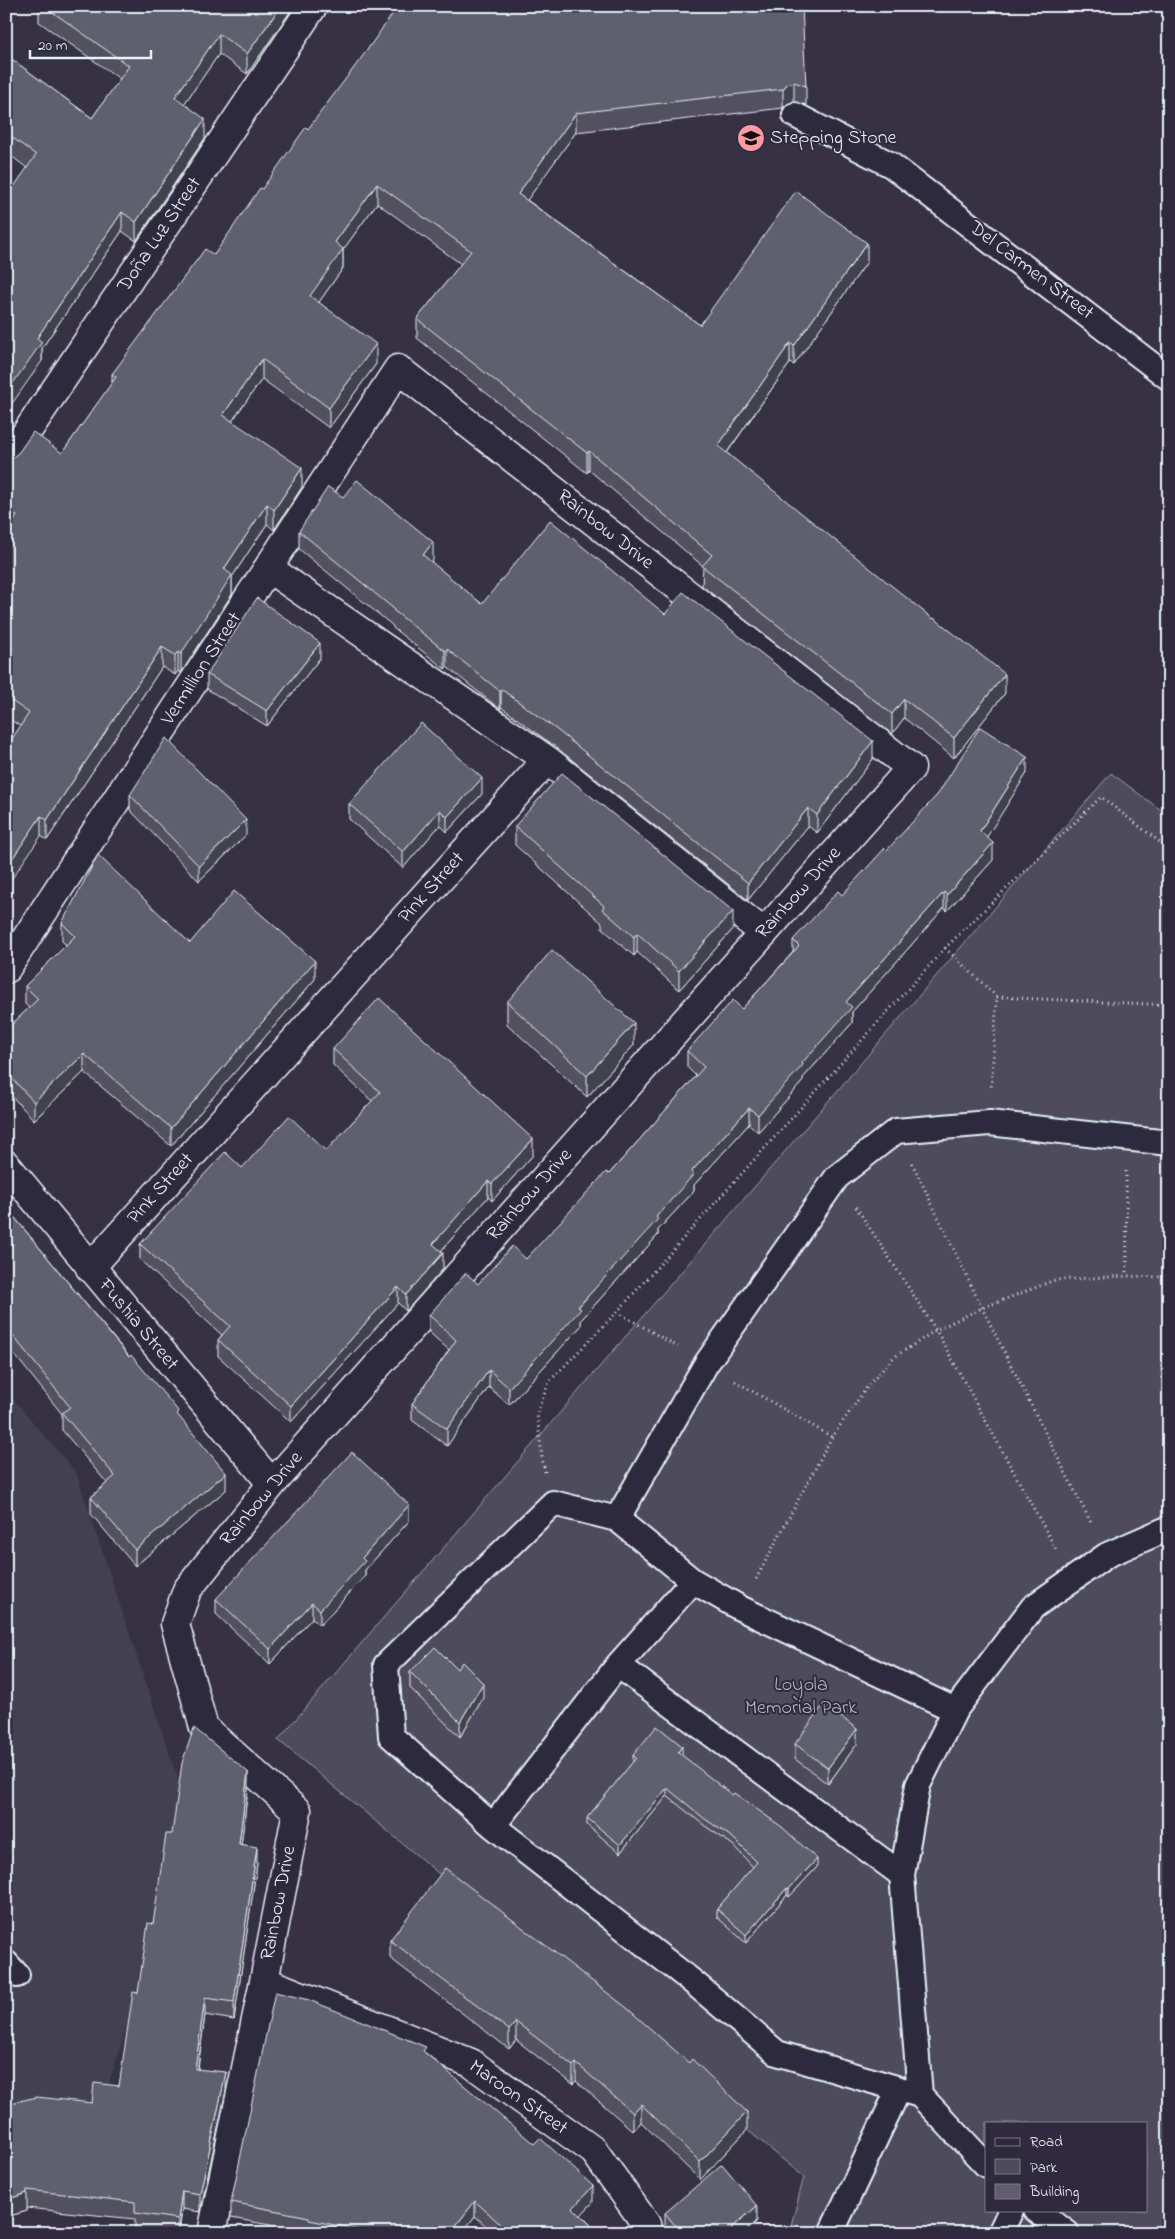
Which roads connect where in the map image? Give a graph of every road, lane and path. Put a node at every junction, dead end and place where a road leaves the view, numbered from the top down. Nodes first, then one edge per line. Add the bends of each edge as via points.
1 (313, 6) edge
2 (795, 115) dead end
3 (398, 369) joint
4 (1169, 378) edge
5 (6, 463) edge
6 (268, 568) junction
7 (547, 760) junction
8 (1169, 849) edge
9 (764, 933) junction
10 (945, 948) junction
11 (6, 969) edge
12 (997, 997) junction
13 (1169, 1005) edge
14 (989, 1123) junction
15 (896, 1131) junction
16 (1125, 1139) junction
17 (1169, 1142) edge
18 (6, 1165) edge
19 (837, 1177) junction
20 (90, 1268) junction
21 (1127, 1276) junction
22 (1169, 1277) edge
23 (982, 1308) junction
24 (936, 1330) junction
25 (272, 1484) junction
26 (554, 1503) junction
27 (617, 1519) junction
28 (1169, 1528) edge
29 (1107, 1555) junction
30 (1073, 1579) junction
31 (693, 1581) junction
32 (740, 1608) junction
33 (618, 1665) junction
34 (955, 1710) junction
35 (494, 1826) junction
36 (902, 1875) junction
37 (264, 1981) junction
38 (909, 2092) junction
39 (985, 2164) edge
40 (1010, 2212) edge
41 (1039, 2212) edge
42 (212, 2233) edge
43 (648, 2233) edge
44 (831, 2233) edge
45 (1000, 2233) edge
46 (1068, 2233) edge

1 - 5 street, Doña Luz Street
2 - 4 lane, Del Carmen Street via 891,164
3 - 6 street, Vermillion Street
3 - 9 street, Rainbow Drive via 911,768
6 - 7 street
6 - 11 street, Vermillion Street
7 - 9 street
7 - 20 street, Pink Street
8 - 10 path via 1101,797
9 - 25 street, Rainbow Drive
10 - 12 path
10 - 26 path via 624,1304 549,1382 537,1412 542,1458
12 - 13 path
12 - 14 path
14 - 15 lane
14 - 16 lane
15 - 19 lane
15 - 23 path
16 - 17 lane
16 - 21 path
18 - 20 street, Fushia Street
19 - 24 path
19 - 27 lane via 706,1364
20 - 25 street, Fushia Street
21 - 22 path
21 - 23 path via 1055,1280
23 - 24 path
23 - 29 path
24 - 30 path
24 - 32 path via 892,1358 867,1387 832,1437
25 - 37 street, Rainbow Drive via 187,1590 175,1624 204,1728 297,1811
26 - 27 lane
26 - 35 lane via 386,1665 391,1736
27 - 31 lane
28 - 29 lane
29 - 30 lane
30 - 34 lane via 1033,1607
31 - 32 lane
31 - 33 lane
32 - 34 lane
33 - 35 lane
33 - 36 lane
34 - 36 lane via 918,1785
35 - 38 lane via 693,1982 777,2053
36 - 38 lane
37 - 42 street, Rainbow Drive
37 - 43 street, Maroon Street via 471,2063 594,2151 646,2224
38 - 39 lane
38 - 44 lane
40 - 45 lane
41 - 46 lane

